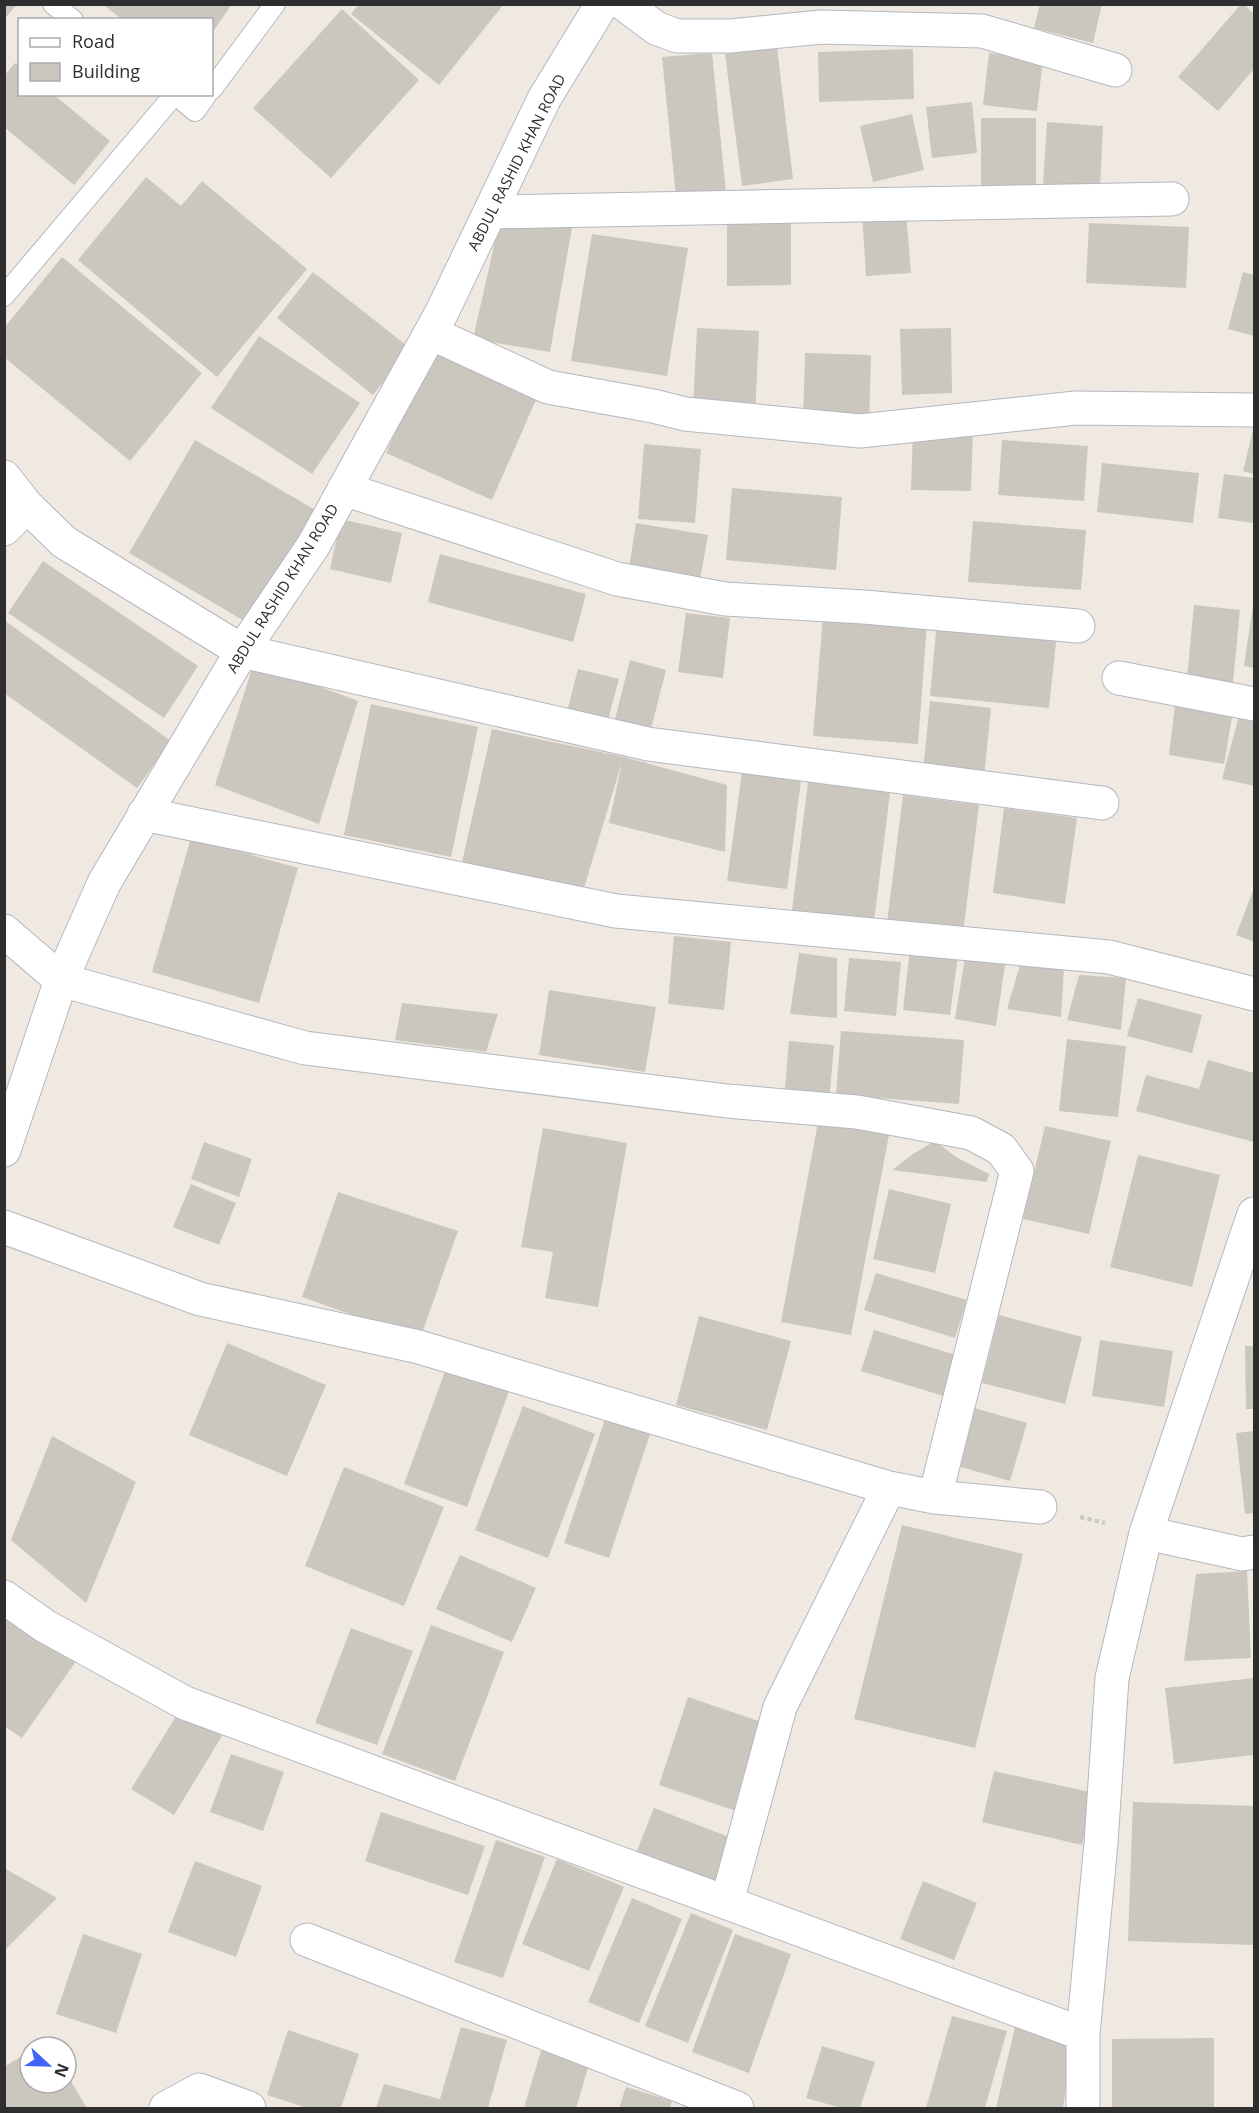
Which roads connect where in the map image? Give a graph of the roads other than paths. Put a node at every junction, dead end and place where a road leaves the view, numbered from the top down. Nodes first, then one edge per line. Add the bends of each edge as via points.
1 (53, 4) edge
2 (275, 4) edge
3 (602, 4) edge
4 (624, 4) edge
5 (70, 18) edge
6 (1115, 70) dead end
7 (213, 88) edge
8 (173, 96) edge
9 (177, 96) edge
10 (206, 96) edge
11 (1172, 200) dead end
12 (490, 212) junction
13 (4, 296) edge
14 (431, 333) junction
15 (1254, 410) edge
16 (4, 477) edge
17 (344, 489) junction
18 (27, 506) junction
19 (4, 529) edge
20 (1078, 626) dead end
21 (242, 651) junction
22 (1119, 678) dead end
23 (1254, 704) edge
24 (1102, 803) dead end
25 (144, 814) junction
26 (4, 931) edge
27 (61, 980) junction
28 (1254, 994) edge
29 (4, 1150) edge
30 (1254, 1214) edge
31 (4, 1227) edge
32 (889, 1488) junction
33 (935, 1497) junction
34 (1040, 1507) road end
35 (1146, 1533) junction
36 (1254, 1552) edge
37 (4, 1597) edge
38 (727, 1902) junction
39 (307, 1940) dead end
40 (1083, 2034) junction
41 (166, 2109) edge
42 (249, 2109) edge
43 (737, 2109) edge
44 (1083, 2109) edge

1 - 5 lane
2 - 7 lane
3 - 12 street, ABDUL RASHID KHAN ROAD via 544,99
4 - 6 street via 656,28 677,36 730,36 821,27 982,31
8 - 13 lane
9 - 10 lane via 195,111
11 - 12 street
12 - 14 street, ABDUL RASHID KHAN ROAD
14 - 15 street via 548,387 685,414 849,430 1076,408
14 - 17 street, ABDUL RASHID KHAN ROAD
16 - 18 street
17 - 20 street via 617,579 725,599
17 - 21 street, ABDUL RASHID KHAN ROAD via 313,546
18 - 19 street
18 - 21 street via 64,542
21 - 24 street via 648,744
21 - 25 street, ABDUL RASHID KHAN ROAD
22 - 23 street
25 - 27 street, ABDUL RASHID KHAN ROAD via 104,883
25 - 28 street via 616,911 1109,957
26 - 27 street
27 - 29 street, ABDUL RASHID KHAN ROAD
27 - 33 street via 305,1048 727,1101 857,1112 971,1132 1001,1149 1017,1171
30 - 35 street
31 - 32 street via 200,1299 419,1347
32 - 33 street
32 - 38 street via 780,1707
33 - 34 street
35 - 36 street via 1242,1554
35 - 40 street via 1112,1678
37 - 38 street via 45,1626 186,1703
38 - 40 street
39 - 43 street
40 - 44 street
41 - 42 street via 199,2090

